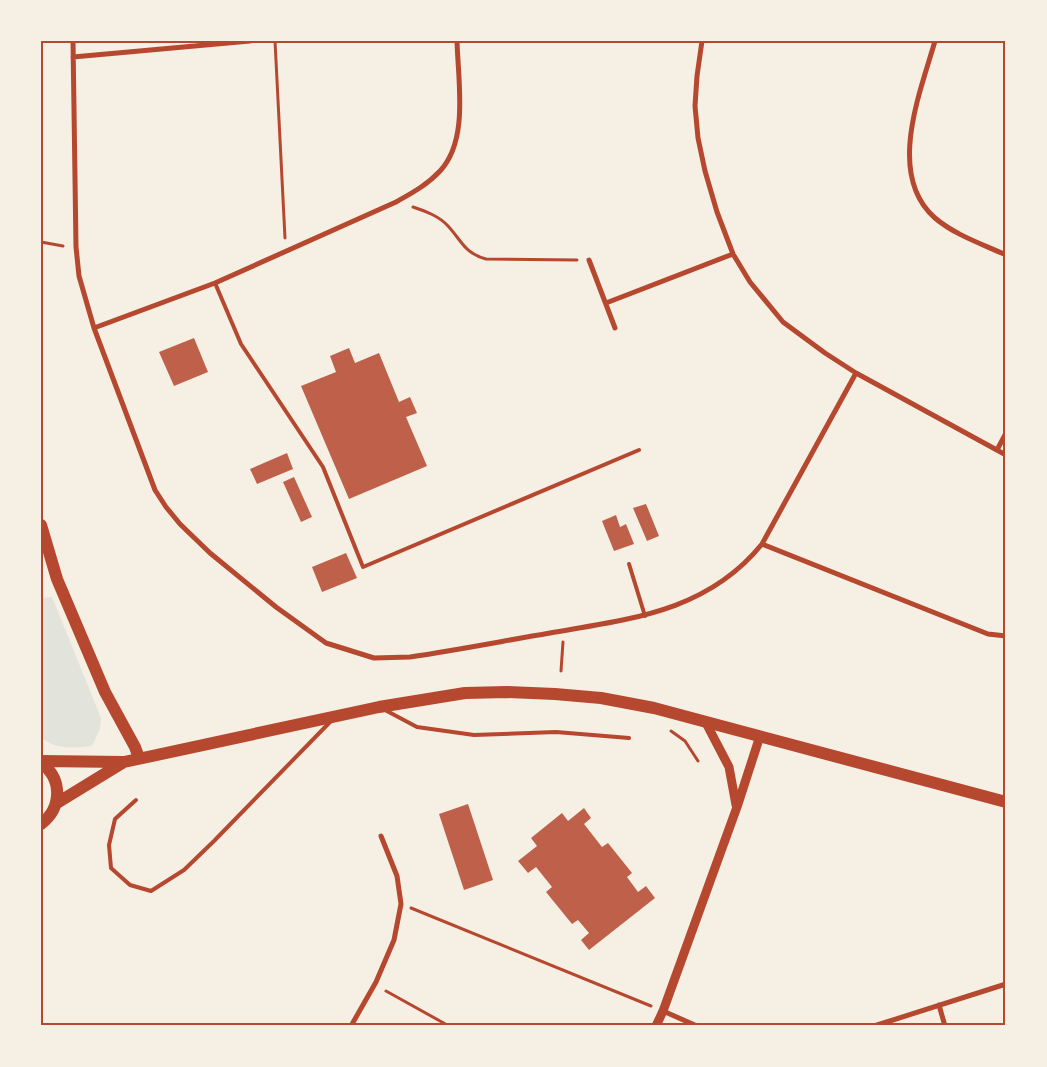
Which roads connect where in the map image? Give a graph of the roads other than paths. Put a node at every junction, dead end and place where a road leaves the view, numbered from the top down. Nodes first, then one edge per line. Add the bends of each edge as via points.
1 (73, 41) edge
2 (250, 41) edge
3 (457, 41) edge
4 (702, 41) edge
5 (935, 41) edge
6 (73, 57) junction
7 (733, 254) junction
8 (1006, 255) edge
9 (590, 260) road end
10 (215, 283) junction
11 (606, 303) junction
12 (94, 328) junction
13 (615, 328) dead end
14 (856, 373) junction
15 (1006, 432) edge
16 (639, 450) dead end
17 (998, 450) junction
18 (1006, 455) edge
19 (41, 525) edge
20 (762, 544) junction
21 (629, 564) dead end
22 (645, 616) junction
23 (1006, 636) edge
24 (379, 707) junction
25 (336, 716) junction
26 (705, 721) junction
27 (760, 736) junction
28 (628, 738) dead end
29 (139, 758) junction
30 (41, 762) edge
31 (124, 762) junction
32 (136, 800) dead end
33 (1006, 802) edge
34 (57, 803) junction
35 (737, 807) junction
36 (41, 824) edge
37 (381, 836) dead end
38 (1006, 984) edge
39 (939, 1005) junction
40 (663, 1011) junction
41 (351, 1026) edge
42 (656, 1026) edge
43 (697, 1026) edge
44 (874, 1026) edge
45 (945, 1026) edge

1 - 6 street
2 - 6 street
3 - 10 street via 459,135 441,171 396,202
4 - 7 street via 695,106 698,138 717,212
5 - 8 street via 910,138 913,181 920,201 935,218 954,231
6 - 12 street via 76,247 79,276
7 - 11 street
7 - 14 street via 750,282 783,322
9 - 11 street
10 - 12 street
10 - 16 lane via 241,344 323,467 364,568
11 - 13 street
12 - 22 street via 155,490 166,507 210,553 326,643 374,658 410,657
14 - 17 street
14 - 20 street
15 - 17 street
17 - 18 street
19 - 29 main road via 57,579 105,692
20 - 22 street via 750,559 712,589
20 - 23 street via 988,634
21 - 22 lane
24 - 25 main road
24 - 26 main road via 465,693 555,694 601,698
24 - 28 lane via 417,727 474,735 556,732
25 - 29 main road
25 - 32 lane via 184,870 151,891 130,885 111,868 109,845 115,819
26 - 27 main road
26 - 35 street via 729,768
27 - 33 main road
27 - 35 street
29 - 31 main road
30 - 31 main road
30 - 34 main road via 55,779
31 - 34 main road
34 - 36 main road via 52,814
35 - 40 street
37 - 41 street via 396,876 401,904 394,940
38 - 39 street
39 - 44 street
39 - 45 street
40 - 42 street
40 - 43 street

